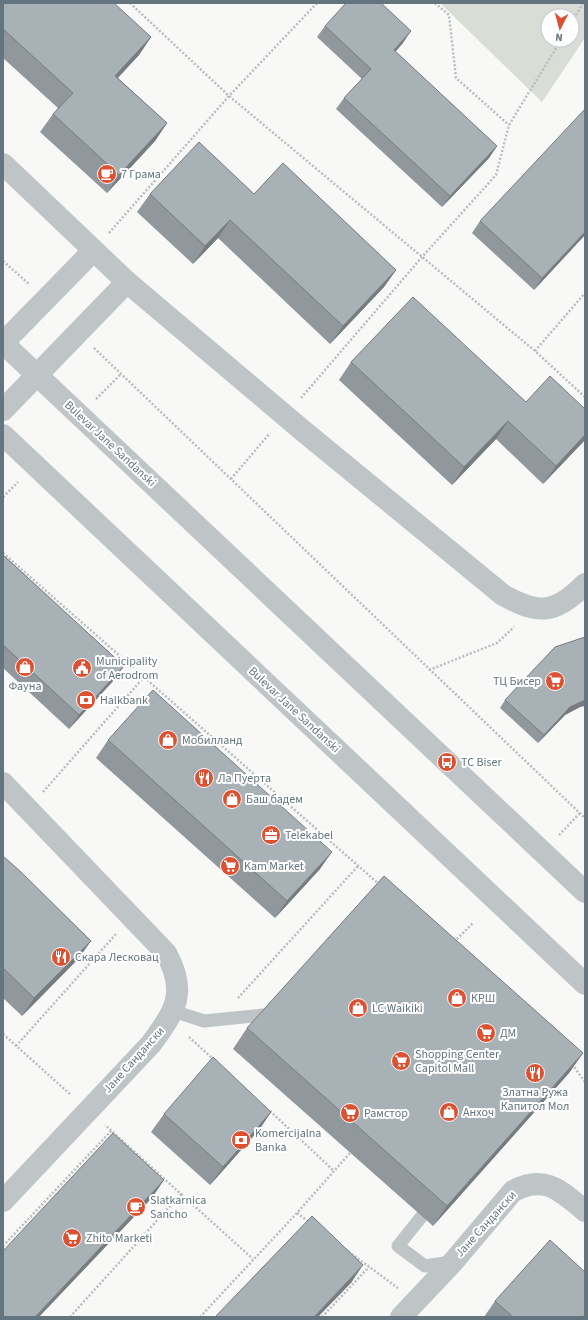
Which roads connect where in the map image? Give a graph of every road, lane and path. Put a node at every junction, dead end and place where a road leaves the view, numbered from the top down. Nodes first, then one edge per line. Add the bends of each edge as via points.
1 (130, 3) edge
2 (317, 3) edge
3 (435, 3) edge
4 (556, 48) edge
5 (229, 96) junction
6 (509, 126) junction
7 (3, 164) edge
8 (92, 251) junction
9 (422, 257) junction
10 (3, 261) edge
11 (127, 282) junction
12 (585, 293) edge
13 (46, 300) junction
14 (78, 333) junction
15 (3, 343) edge
16 (535, 351) junction
17 (121, 374) junction
18 (37, 375) junction
19 (585, 397) edge
20 (3, 410) edge
21 (80, 416) junction
22 (285, 416) junction
23 (3, 435) edge
24 (231, 479) junction
25 (3, 553) edge
26 (585, 584) edge
27 (533, 608) junction
28 (429, 670) junction
29 (144, 677) junction
30 (3, 783) edge
31 (28, 808) junction
32 (580, 813) junction
33 (585, 818) edge
34 (559, 835) dead end
35 (359, 865) junction
36 (381, 886) edge
37 (585, 892) edge
38 (131, 917) junction
39 (473, 923) dead end
40 (452, 943) edge
41 (585, 984) edge
42 (235, 1001) dead end
43 (171, 1015) junction
44 (263, 1015) edge
45 (196, 1018) junction
46 (3, 1034) edge
47 (196, 1044) junction
48 (16, 1046) junction
49 (213, 1060) edge
50 (572, 1063) edge
51 (585, 1082) edge
52 (265, 1107) edge
53 (88, 1110) junction
54 (106, 1126) dead end
55 (111, 1131) junction
56 (350, 1153) dead end
57 (334, 1171) junction
58 (181, 1194) junction
59 (3, 1201) edge
60 (585, 1211) edge
61 (297, 1213) junction
62 (422, 1216) dead end
63 (315, 1227) edge
64 (339, 1244) edge
65 (3, 1246) edge
66 (253, 1259) junction
67 (453, 1262) junction
68 (369, 1267) junction
69 (374, 1271) dead end
70 (70, 1317) edge
71 (200, 1317) edge
72 (322, 1317) edge
73 (401, 1317) edge

1 - 5 path
2 - 5 path
3 - 6 path via 449,15 456,78
4 - 6 path
5 - 8 path
5 - 9 path
6 - 9 path via 496,175
7 - 8 street
8 - 11 street
8 - 13 street
9 - 16 path
9 - 22 path
10 - 13 path
11 - 14 street
11 - 22 street
12 - 16 path
13 - 15 street
14 - 17 path
14 - 18 street
15 - 18 street, Bulevar Jane Sandanski
16 - 19 path
17 - 21 path
17 - 24 path
18 - 20 street
18 - 21 street, Bulevar Jane Sandanski
21 - 37 street, Bulevar Jane Sandanski
22 - 24 path
22 - 27 street via 484,581 508,598
23 - 41 street, Bulevar Jane Sandanski
24 - 28 path
25 - 29 path
26 - 27 street via 562,604 552,608
27 - 28 path via 497,643
28 - 32 path
29 - 31 path
29 - 35 path
30 - 31 street, Јане Сандански
31 - 38 street, Јане Сандански
32 - 33 path
32 - 34 path
35 - 36 path
35 - 42 path
38 - 43 street, Јане Сандански via 166,953 175,970 178,990
38 - 48 path
39 - 40 path
43 - 45 lane
43 - 47 path
43 - 53 street, Јане Сандански via 151,1044
44 - 45 lane via 204,1021
45 - 47 path
46 - 48 path
47 - 49 path
48 - 53 path
50 - 51 path
52 - 57 path
53 - 59 street, Јане Сандански
54 - 55 path
55 - 58 path
55 - 65 path
56 - 57 path
57 - 61 path
58 - 66 path
58 - 70 path
60 - 67 street, Јане Сандански via 551,1186 525,1185 514,1191
61 - 63 path
61 - 66 path
62 - 67 lane via 398,1246 425,1266
64 - 68 path
66 - 71 path
67 - 73 street, Јане Сандански
68 - 69 path
68 - 72 path

